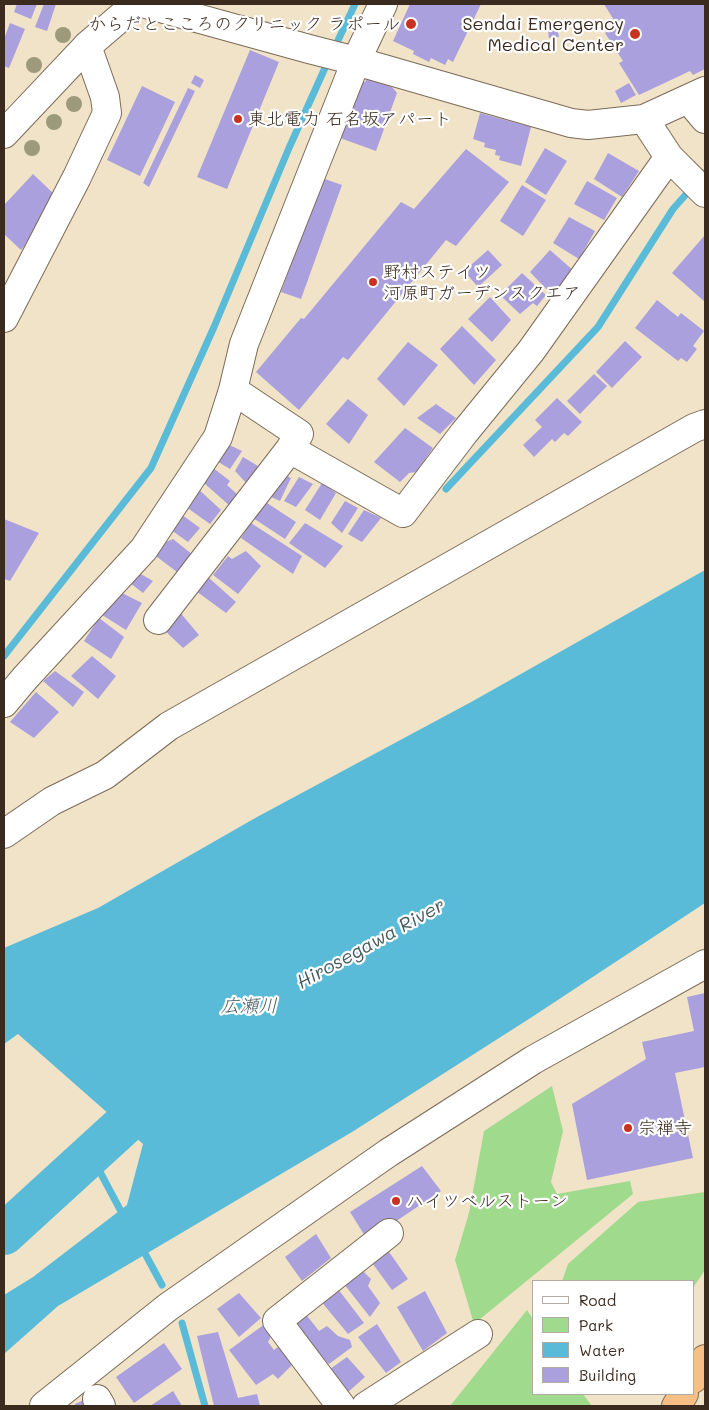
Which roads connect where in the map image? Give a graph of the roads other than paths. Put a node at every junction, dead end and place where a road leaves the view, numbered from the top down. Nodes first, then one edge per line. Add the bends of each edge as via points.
1 (136, 4) edge
2 (146, 4) edge
3 (383, 4) edge
4 (87, 46) junction
5 (350, 59) junction
6 (700, 103) edge
7 (644, 119) junction
8 (4, 134) edge
9 (674, 162) junction
10 (705, 193) edge
11 (4, 318) edge
12 (233, 390) junction
13 (705, 424) edge
14 (290, 448) junction
15 (158, 620) dead end
16 (4, 703) edge
17 (4, 834) edge
18 (705, 964) edge
19 (389, 1233) dead end
20 (478, 1334) dead end
21 (705, 1359) edge
22 (694, 1377) edge
23 (683, 1395) edge
24 (44, 1406) edge
25 (341, 1406) edge
26 (366, 1406) edge
27 (676, 1406) edge

1 - 4 street
2 - 5 street
3 - 5 street
4 - 8 street
4 - 11 street via 105,97 107,113 78,177
5 - 7 street via 571,123 588,125
5 - 12 street via 244,344
6 - 7 street
7 - 9 street
9 - 10 street
9 - 14 street via 531,352 403,512
12 - 14 street via 299,434
12 - 16 street via 218,437 144,549
13 - 17 street via 169,726 104,776 52,801
14 - 15 street
18 - 24 street via 533,1060 388,1153 168,1306
19 - 25 street via 277,1321
20 - 26 street
21 - 22 highway
23 - 27 highway

